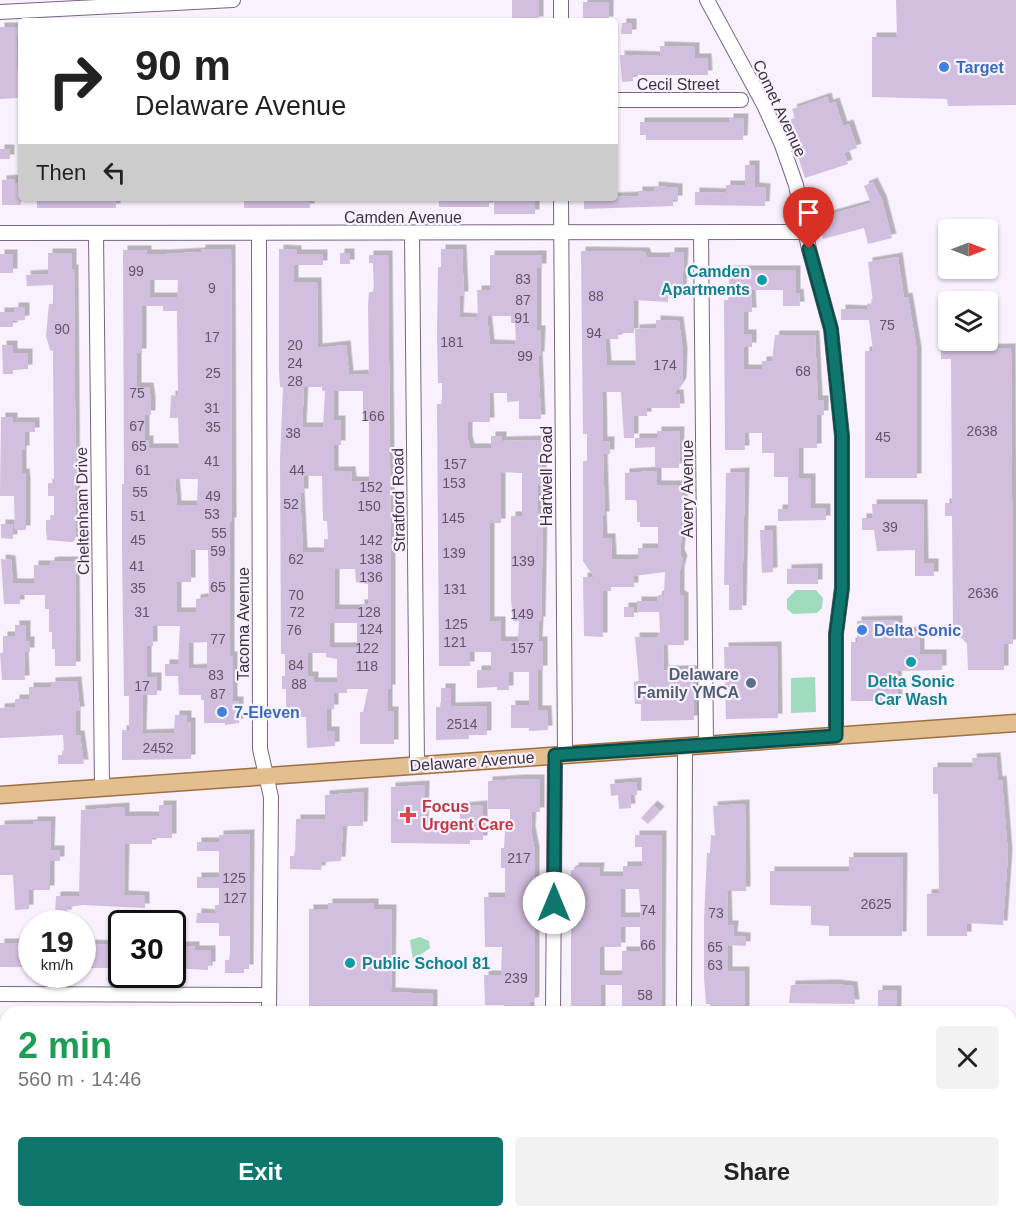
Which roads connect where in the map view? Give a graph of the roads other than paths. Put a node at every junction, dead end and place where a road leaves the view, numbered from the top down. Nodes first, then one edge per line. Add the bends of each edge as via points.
1 (233, 0) edge
2 (561, 0) edge
3 (706, 0) edge
4 (0, 12) edge
5 (561, 18) edge
6 (618, 100) edge
7 (741, 100) dead end
8 (561, 201) edge
9 (562, 232) junction
10 (701, 232) junction
11 (806, 232) junction
12 (0, 233) edge
13 (96, 233) junction
14 (259, 234) junction
15 (412, 234) junction
16 (1016, 723) edge
17 (836, 736) junction
18 (706, 745) junction
19 (685, 746) junction
20 (560, 755) junction
21 (417, 765) junction
22 (266, 776) junction
23 (102, 788) junction
24 (0, 795) edge
25 (0, 994) edge
26 (269, 995) junction
27 (269, 1006) edge
28 (553, 1006) edge
29 (684, 1006) edge

1 - 4 street
2 - 5 street
3 - 11 street, Comet Avenue via 782,145 796,184
6 - 7 street, Cecil Street
8 - 9 street, Hartwell Road
9 - 10 street, Camden Avenue
9 - 15 street, Camden Avenue
9 - 20 street, Hartwell Road
10 - 11 street, Camden Avenue
10 - 18 street, Avery Avenue
11 - 17 street, Comet Avenue via 831,329 840,396 842,588 836,634
12 - 13 street, Camden Avenue
13 - 14 street, Camden Avenue
13 - 23 street, Cheltenham Drive
14 - 15 street, Camden Avenue
14 - 22 street, Tacoma Avenue via 260,749
15 - 21 street, Stratford Road
16 - 17 main road, Delaware Avenue
17 - 18 main road, Delaware Avenue
18 - 19 main road, Delaware Avenue
19 - 20 main road, Delaware Avenue
19 - 29 street
20 - 21 main road, Delaware Avenue
20 - 28 street, Hartwell Road
21 - 22 main road, Delaware Avenue
22 - 23 main road, Delaware Avenue
22 - 26 street, Tacoma Avenue via 271,797
23 - 24 main road, Delaware Avenue
25 - 26 street
26 - 27 street, Tacoma Avenue

